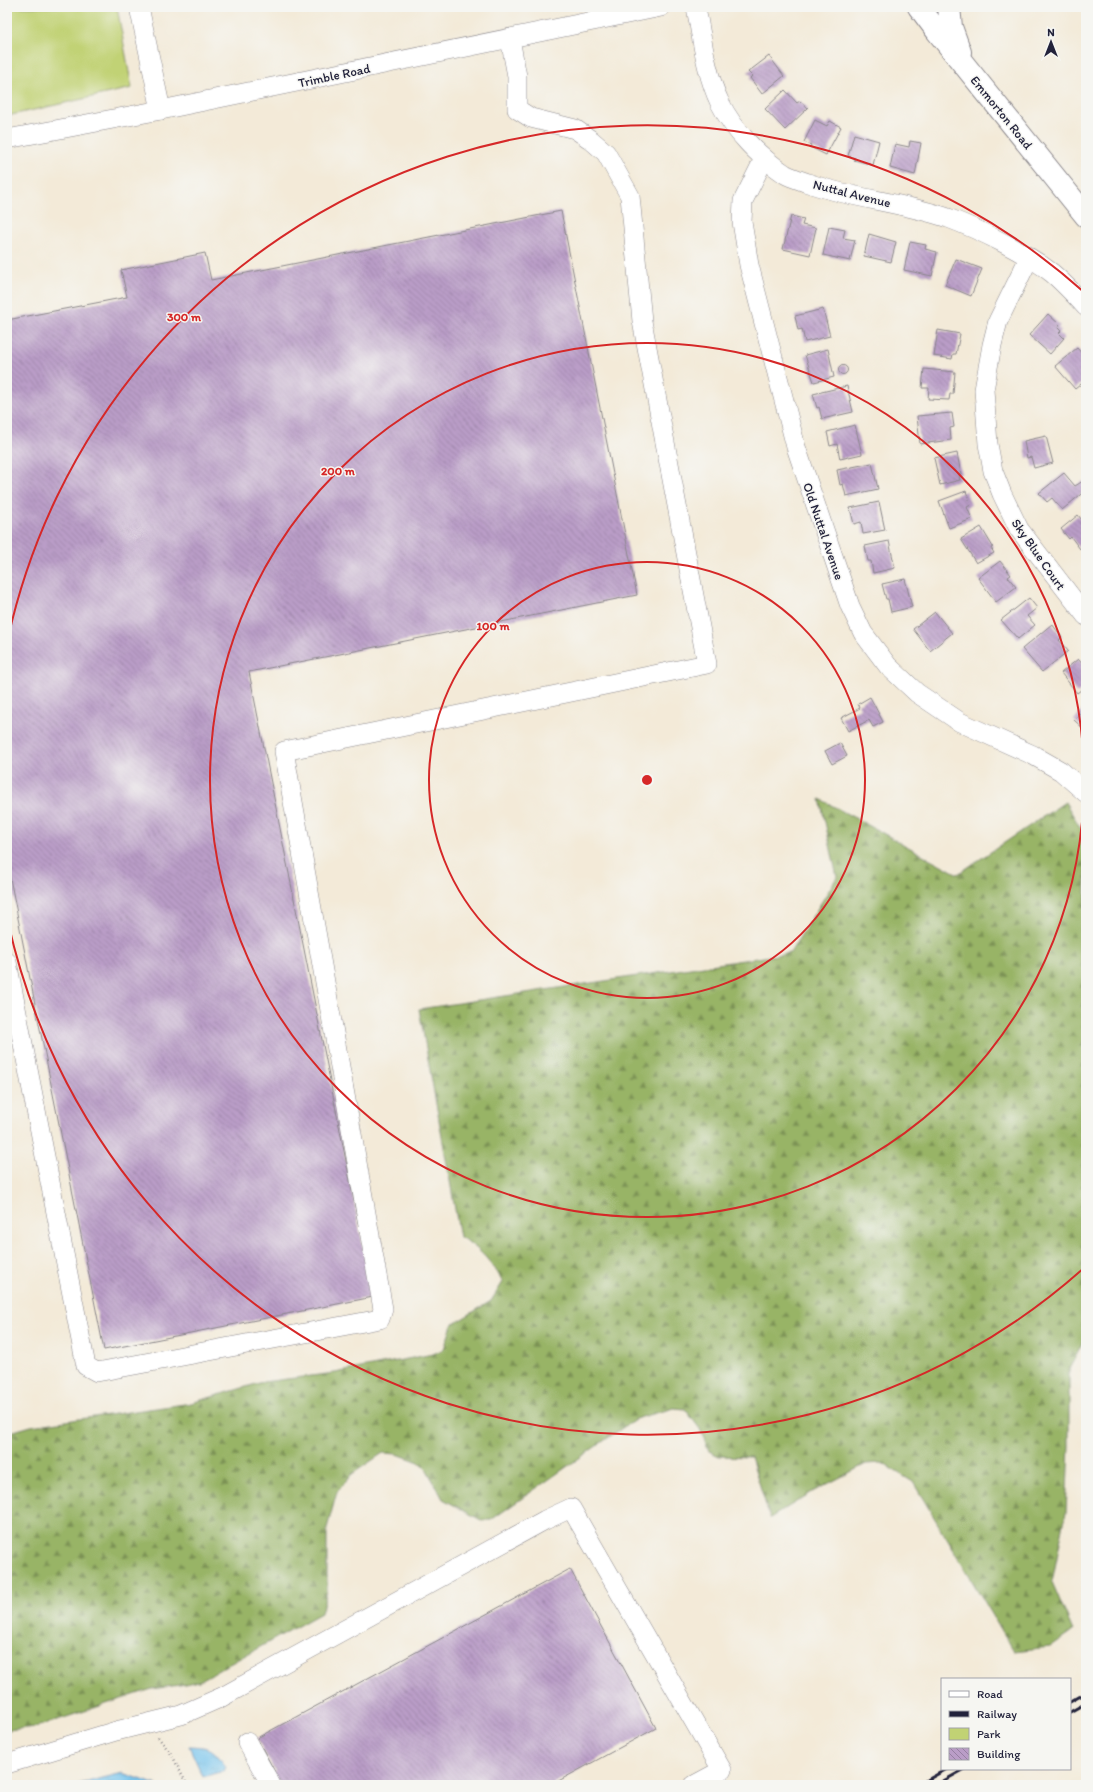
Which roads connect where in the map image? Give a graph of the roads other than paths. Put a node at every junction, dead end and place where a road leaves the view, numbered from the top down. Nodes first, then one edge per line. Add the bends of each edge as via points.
1 (139, 7) edge
2 (661, 7) edge
3 (696, 7) edge
4 (904, 7) edge
5 (919, 7) edge
6 (949, 7) edge
7 (616, 12) edge
8 (937, 31) junction
9 (510, 39) junction
10 (964, 65) junction
11 (161, 110) junction
12 (7, 139) edge
13 (764, 158) junction
14 (1086, 216) edge
15 (1029, 258) junction
16 (1086, 307) edge
17 (1086, 616) edge
18 (1086, 793) edge
19 (7, 962) edge
20 (10, 986) edge
21 (247, 1742) dead end
22 (7, 1764) edge
23 (272, 1785) edge
24 (694, 1785) edge

1 - 11 street
2 - 7 street, Trimble Road
3 - 13 street, Nuttal Avenue via 709,73 720,103 734,125
4 - 8 main road
5 - 8 main road, Emmorton Road
6 - 10 main road via 951,27
7 - 9 street, Trimble Road
8 - 10 main road, Emmorton Road
9 - 11 street, Trimble Road
9 - 20 street via 517,76 517,109 531,118 575,129 591,140 606,153 630,196 642,321 707,664 284,751 383,1310 380,1319 97,1372 86,1366
10 - 14 main road, Emmorton Road
11 - 12 street, Trimble Road
13 - 15 street, Nuttal Avenue via 786,174 822,188 917,208 949,218
13 - 18 street, Old Nuttal Avenue via 743,202 742,222 749,264 796,447 850,606 863,633 888,666 917,693 960,722 1033,755 1055,768
15 - 16 street, Nuttal Avenue via 1051,273
15 - 17 street, Sky Blue Court via 998,321 992,345 984,390 988,444 993,471 1019,529
19 - 20 street
21 - 23 street
22 - 24 street via 116,1730 181,1715 222,1697 571,1508 722,1770

